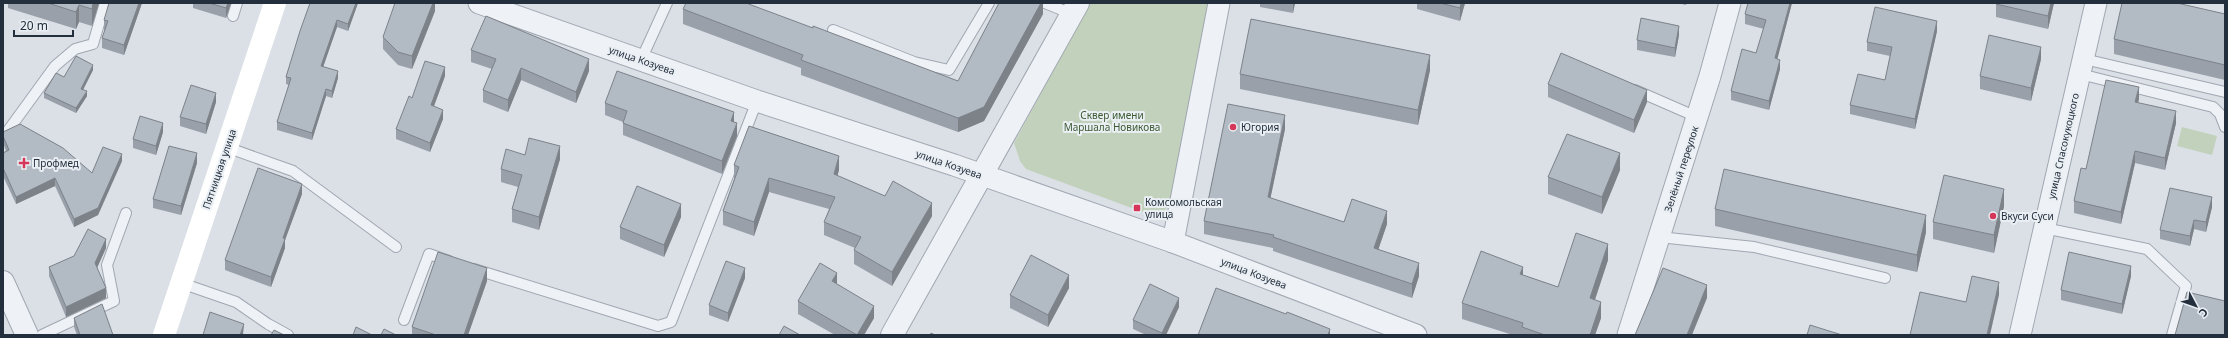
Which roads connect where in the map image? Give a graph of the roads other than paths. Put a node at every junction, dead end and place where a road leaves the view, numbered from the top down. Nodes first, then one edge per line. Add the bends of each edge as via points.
1 (105, 3) edge
2 (238, 3) edge
3 (275, 3) edge
4 (479, 3) edge
5 (667, 3) edge
6 (989, 3) edge
7 (1045, 3) edge
8 (1219, 3) edge
9 (1730, 3) edge
10 (2096, 3) edge
11 (1075, 9) edge
12 (233, 16) dead end
13 (833, 30) dead end
14 (640, 60) junction
15 (2082, 66) junction
16 (1625, 86) edge
17 (2225, 92) edge
18 (757, 101) junction
19 (1697, 117) junction
20 (2225, 128) edge
21 (3, 134) edge
22 (226, 147) junction
23 (982, 175) junction
24 (126, 213) dead end
25 (2044, 228) junction
26 (1659, 237) junction
27 (1173, 242) junction
28 (396, 247) dead end
29 (1885, 278) dead end
30 (3, 282) edge
31 (181, 283) junction
32 (404, 320) dead end
33 (1411, 334) edge
34 (27, 335) edge
35 (42, 335) edge
36 (164, 335) edge
37 (288, 335) edge
38 (892, 335) edge
39 (1628, 335) edge
40 (2020, 335) edge
41 (2172, 335) edge

1 - 21 lane via 93,44 75,49 55,66
2 - 12 lane
3 - 22 main road, Пятницкая улица
4 - 14 street, улица Козуева
5 - 14 lane
6 - 13 lane via 949,70 914,62
7 - 11 lane
8 - 27 street
9 - 19 street, Зелёный переулок
10 - 15 street, улица Спасокукоцкого
11 - 23 street
14 - 18 street, улица Козуева
15 - 17 lane
15 - 20 lane via 2213,107 2220,114
15 - 25 street, улица Спасокукоцкого
16 - 19 lane
18 - 23 street, улица Козуева
18 - 32 lane via 672,322 658,326 428,254
19 - 26 street, Зелёный переулок
22 - 28 lane via 294,171
22 - 31 main road, Пятницкая улица
23 - 27 street, улица Козуева
23 - 38 street
24 - 35 lane via 107,265 114,302
25 - 40 street, улица Спасокукоцкого
25 - 41 lane via 2147,249 2186,286
26 - 29 lane via 1754,247
26 - 39 street, Зелёный переулок
27 - 33 street, улица Козуева
30 - 34 street
31 - 36 main road, Пятницкая улица
31 - 37 lane via 236,302

